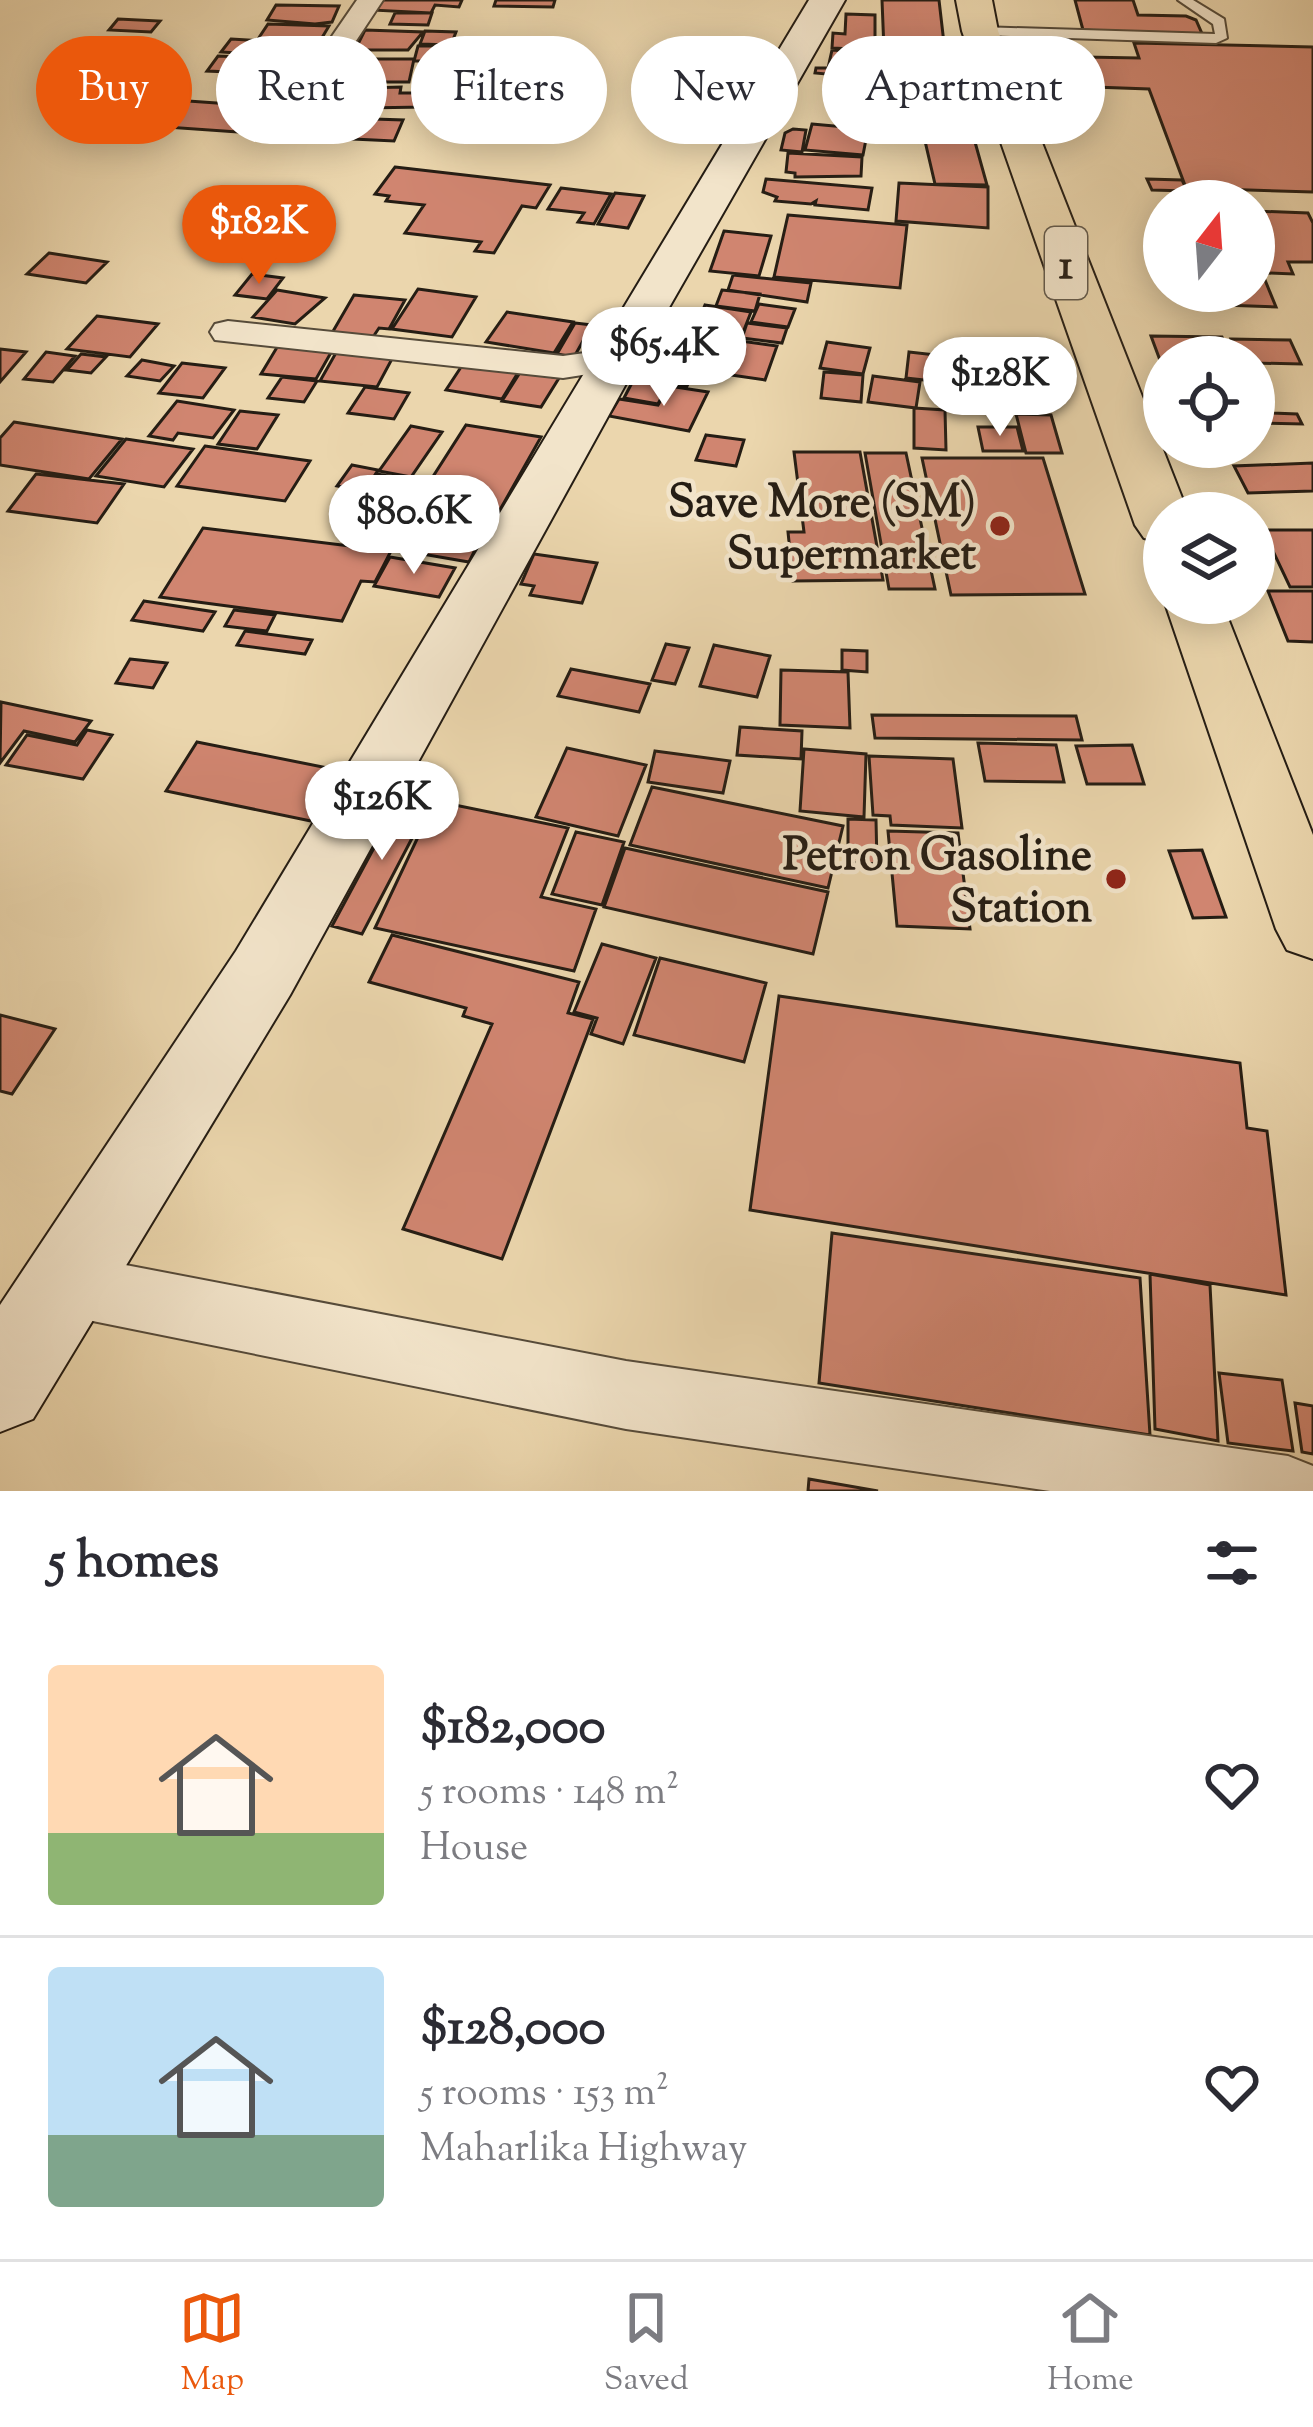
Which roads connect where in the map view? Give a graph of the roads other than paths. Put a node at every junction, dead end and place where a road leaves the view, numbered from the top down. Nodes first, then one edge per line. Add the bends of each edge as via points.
1 (370, 0) edge
2 (825, 0) edge
3 (1184, 0) edge
4 (977, 16) edge
5 (346, 36) edge
6 (227, 332) dead end
7 (614, 360) junction
8 (1152, 492) edge
9 (1200, 624) edge
10 (1313, 929) edge
11 (63, 1284) junction
12 (0, 1387) edge
13 (1288, 1491) edge

1 - 5 street
2 - 7 street
3 - 4 lane via 1219,22 1222,35
4 - 8 main road, 1
6 - 7 street via 563,367
7 - 11 street via 263,974
9 - 10 main road
11 - 12 street
11 - 13 street via 626,1395

